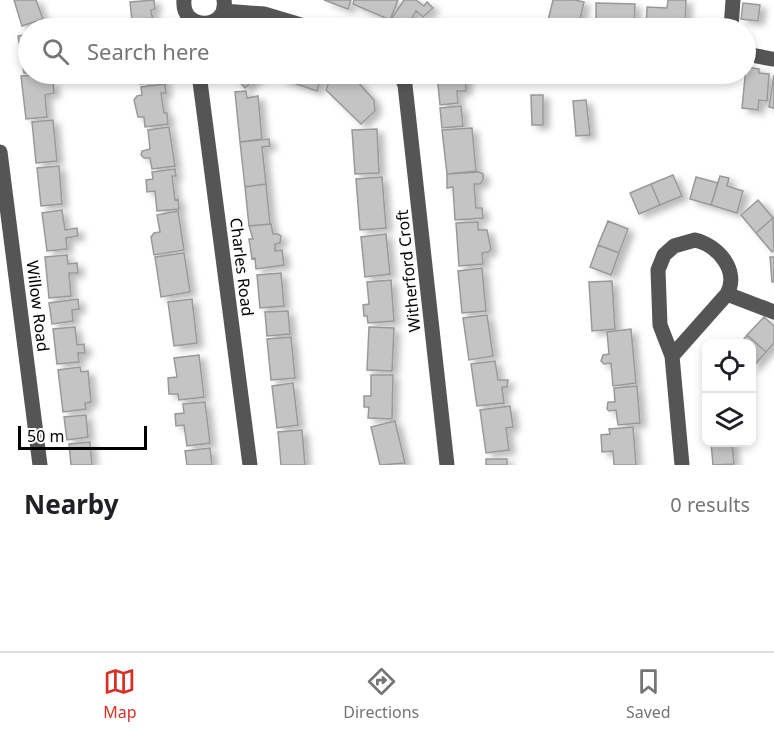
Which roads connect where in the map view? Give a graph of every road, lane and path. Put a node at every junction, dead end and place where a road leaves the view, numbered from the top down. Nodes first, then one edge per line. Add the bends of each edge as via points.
1 (184, 0) edge
2 (733, 0) edge
3 (224, 5) edge
4 (190, 18) edge
5 (277, 18) edge
6 (732, 18) edge
7 (756, 56) edge
8 (772, 59) dead end
9 (200, 84) edge
10 (404, 84) edge
11 (0, 152) edge
12 (728, 294) junction
13 (774, 312) edge
14 (672, 356) junction
15 (40, 465) edge
16 (250, 465) edge
17 (447, 465) edge
18 (682, 465) edge

1 - 4 street
2 - 6 street
3 - 5 street
7 - 8 street
9 - 16 street, Charles Road
10 - 17 street, Witherford Croft
11 - 15 street, Willow Road
12 - 13 street
12 - 14 street
12 - 14 street via 726,261 714,249 695,240 674,246 664,255 658,270 660,325
14 - 18 street

